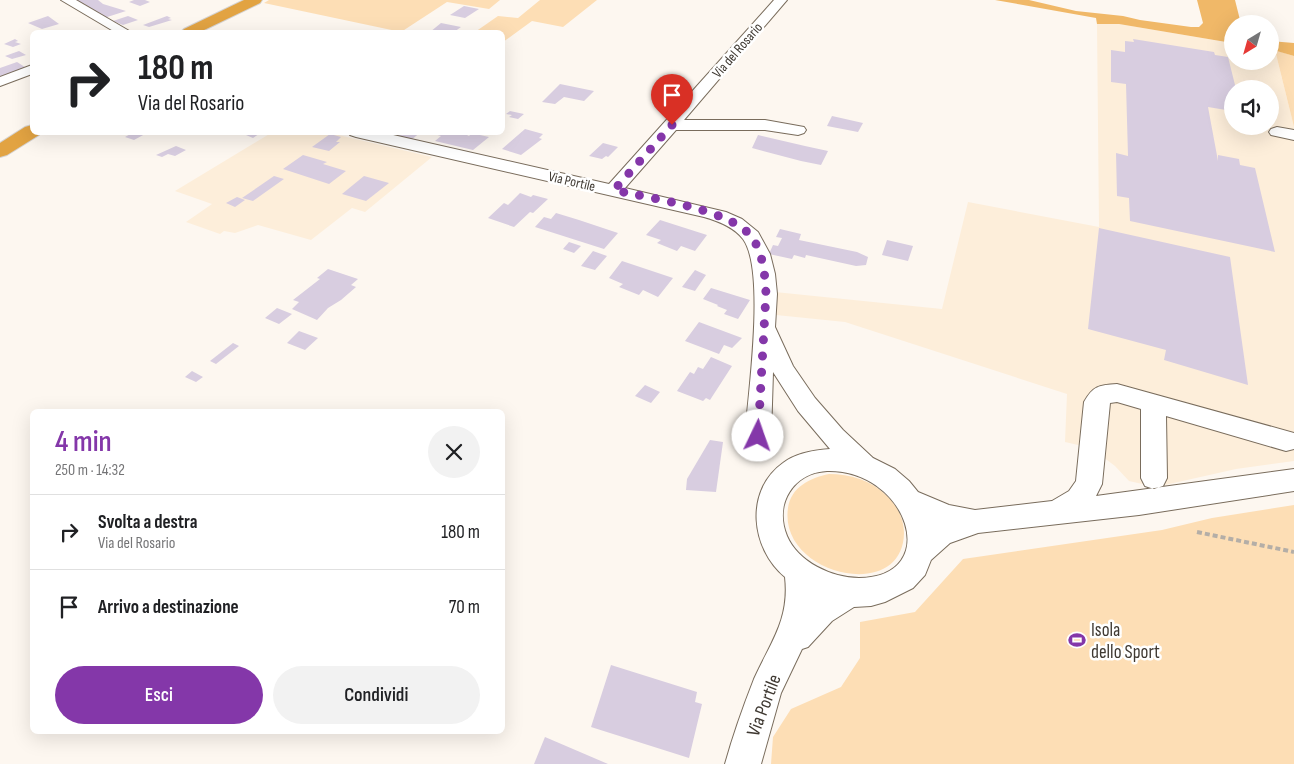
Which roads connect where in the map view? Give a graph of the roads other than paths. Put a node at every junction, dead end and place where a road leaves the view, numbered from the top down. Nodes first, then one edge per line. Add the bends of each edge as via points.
1 (67, 0) edge
2 (781, 0) edge
3 (253, 1) edge
4 (120, 30) edge
5 (192, 30) edge
6 (204, 30) edge
7 (30, 70) edge
8 (0, 82) edge
9 (30, 122) edge
10 (672, 125) junction
11 (798, 130) dead end
12 (30, 132) edge
13 (1279, 132) edge
14 (369, 135) edge
15 (1294, 135) edge
16 (0, 141) edge
17 (0, 151) edge
18 (614, 190) junction
19 (764, 326) junction
20 (1152, 403) junction
21 (816, 414) junction
22 (758, 436) dead end
23 (1286, 441) dead end
24 (807, 463) junction
25 (863, 465) junction
26 (1092, 466) junction
27 (1154, 478) dead end
28 (1294, 480) edge
29 (910, 501) junction
30 (1139, 503) junction
31 (1060, 511) junction
32 (978, 521) junction
33 (921, 551) junction
34 (799, 570) junction
35 (852, 592) junction
36 (788, 647) junction
37 (743, 764) edge

1 - 4 street
2 - 10 street, Via del Rosario
3 - 5 highway
3 - 6 highway
7 - 8 street
9 - 16 highway
10 - 11 street via 765,125
10 - 18 street, Via del Rosario
12 - 17 highway
13 - 15 street
14 - 18 street, Via Portile
18 - 19 street, Via Portile via 702,211 746,230 757,246 765,275
19 - 21 street, Via Portile via 787,377
19 - 22 street, Via Portile
20 - 23 street
20 - 26 street via 1117,393 1103,394 1096,402
20 - 27 street
21 - 24 street, Via Portile via 822,433 818,450
21 - 25 street, Via Portile
24 - 25 street via 840,460
24 - 34 street via 781,480 772,497 768,516 773,538 782,554
25 - 29 street via 885,476
26 - 30 street via 1100,485
26 - 31 street via 1089,484 1080,499
28 - 30 street
29 - 32 street via 946,517
29 - 33 street via 917,512 922,533
30 - 31 street
31 - 32 street
32 - 33 street via 940,534
33 - 35 street via 914,567 901,580 884,588
34 - 35 street via 818,583
34 - 36 street, Via Portile via 803,589 801,612
35 - 36 street, Via Portile via 813,616
36 - 37 street, Via Portile via 769,683

